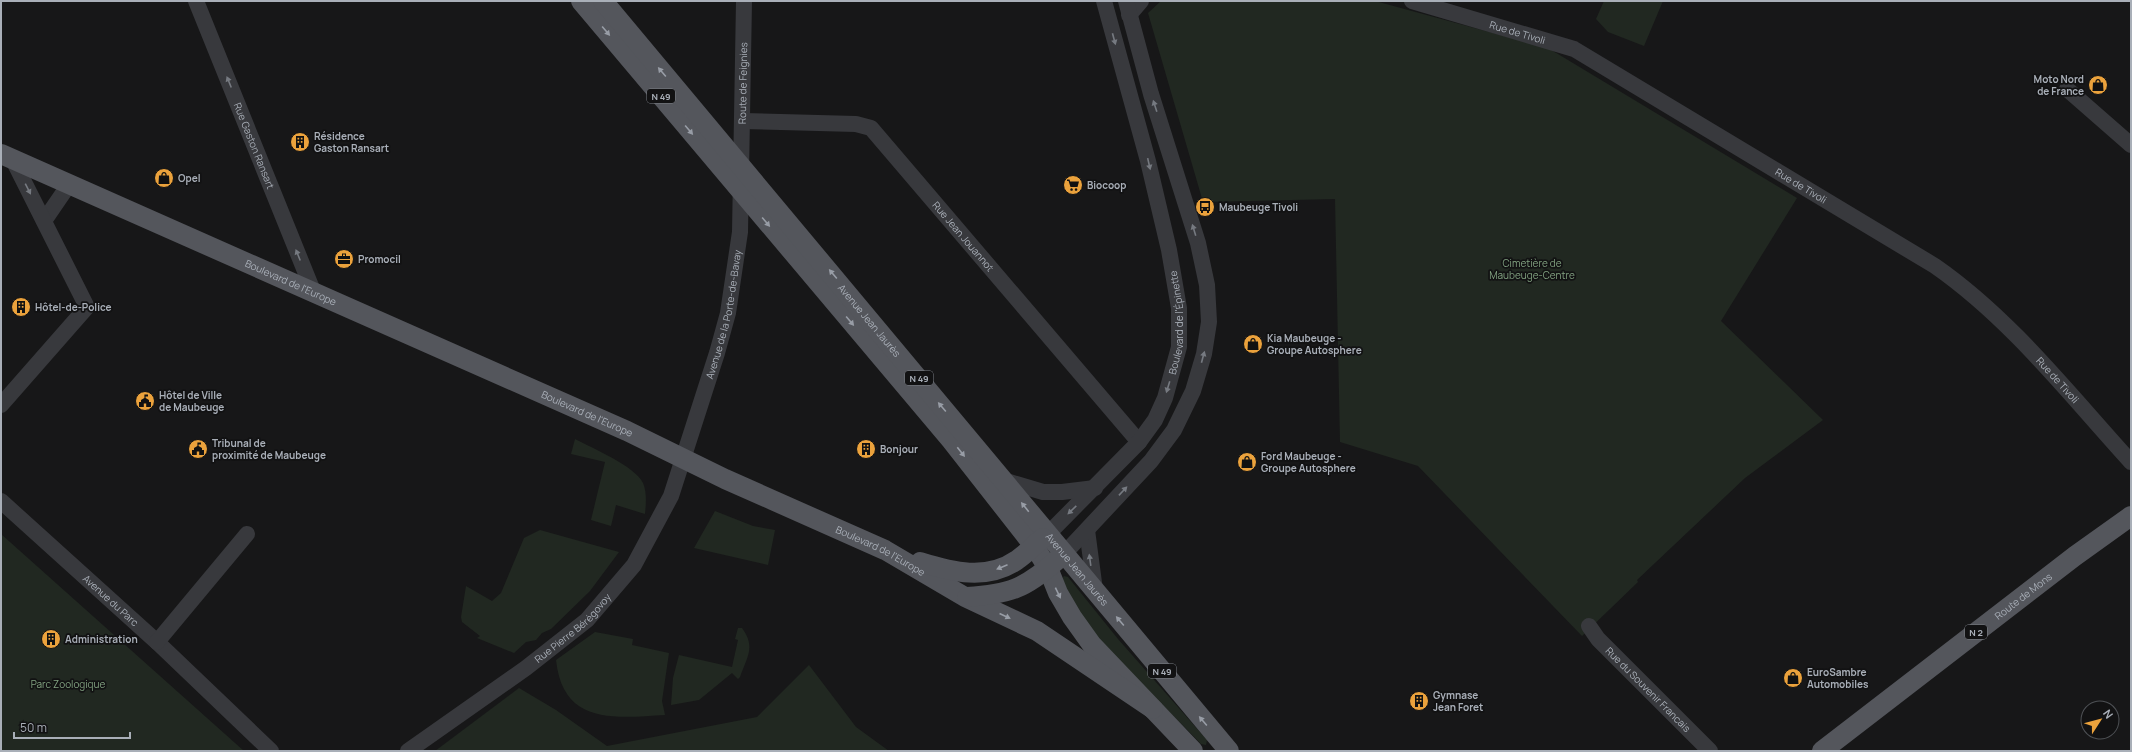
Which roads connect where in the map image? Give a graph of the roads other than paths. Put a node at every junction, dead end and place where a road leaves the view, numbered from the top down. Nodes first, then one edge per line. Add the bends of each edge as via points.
1 (196, 1) edge
2 (581, 1) edge
3 (603, 1) edge
4 (744, 1) edge
5 (1141, 1) edge
6 (1412, 1) edge
7 (1103, 2) edge
8 (1128, 8) edge
9 (2067, 89) dead end
10 (743, 120) junction
11 (2131, 146) edge
12 (4, 153) edge
13 (742, 165) junction
14 (70, 183) junction
15 (741, 192) junction
16 (44, 221) junction
17 (313, 291) junction
18 (1, 405) edge
19 (1139, 442) junction
20 (682, 458) junction
21 (2131, 462) edge
22 (1004, 480) junction
23 (1095, 488) junction
24 (1, 501) edge
25 (2131, 516) edge
26 (1087, 530) junction
27 (247, 534) dead end
28 (1041, 540) junction
29 (885, 550) junction
30 (1064, 554) junction
31 (1048, 568) junction
32 (1095, 590) junction
33 (965, 597) junction
34 (1589, 626) dead end
35 (157, 642) junction
36 (1153, 709) junction
37 (271, 751) edge
38 (408, 751) edge
39 (1193, 751) edge
40 (1229, 751) edge
41 (1710, 751) edge
42 (1822, 751) edge

17 -> 1 street, Rue Gaston Ransart
2 -> 15 main road, Avenue Jean Jaurès / N 49
13 -> 3 main road, Avenue Jean Jaurès / N 49
4 - 10 street, Route de Feignies
5 - 8 street
6 - 21 street, Rue de Tivoli via 1574,48 1935,266 2000,318
7 -> 19 street, Boulevard de l'Épinette via 1148,161 1169,250 1179,308 1179,347 1165,398 1155,420
26 -> 8 street via 1151,462 1174,430 1193,391 1204,354 1209,322 1207,285 1198,242 1151,94
9 - 11 street
10 - 13 street, Route de Feignies
10 - 19 street, Rue Jean Jouannot via 856,124 871,128
12 - 14 main road, Boulevard de l'Europe
12 -> 16 street
13 - 15 street, Avenue de la Porte-de-Bavay
22 -> 13 main road, Avenue Jean Jaurès / N 49
14 - 16 street
14 - 17 main road, Boulevard de l'Europe
15 - 20 street, Avenue de la Porte-de-Bavay via 740,232 728,314
15 -> 28 main road, Avenue Jean Jaurès / N 49 via 951,440
16 - 18 street via 87,307
17 - 20 main road, Boulevard de l'Europe
19 - 23 street, Boulevard de l'Épinette
20 - 29 main road, Boulevard de l'Europe
20 - 38 street, Rue Pierre Bérégovoy via 671,496 644,549 634,565 587,620 526,668
22 - 23 street via 1043,492
28 -> 22 main road, Avenue Jean Jaurès / N 49
23 -> 28 street, Boulevard de l'Épinette
24 - 35 street, Avenue du Parc
25 - 42 main road, Route de Mons / N 2 via 2075,556
26 - 30 street
32 -> 26 street
27 - 35 street
28 -> 29 main road via 1017,560 988,573 969,574 938,568
28 - 30 main road, Avenue Jean Jaurès / N 49
28 - 31 main road, Avenue Jean Jaurès / N 49
29 - 33 main road, Boulevard de l'Europe
30 - 31 main road
30 - 32 main road, Avenue Jean Jaurès / N 49
31 - 33 main road via 1008,592
31 -> 36 main road, Avenue Jean Jaurès / N 49 via 1058,593 1092,645
40 -> 32 main road, Avenue Jean Jaurès / N 49
33 -> 36 main road, Boulevard de l'Europe via 1037,631
34 - 41 street, Rue du Souvenir Francais via 1598,639
35 - 37 street, Avenue du Parc
36 - 39 main road, Avenue Jean Jaurès / N 49

